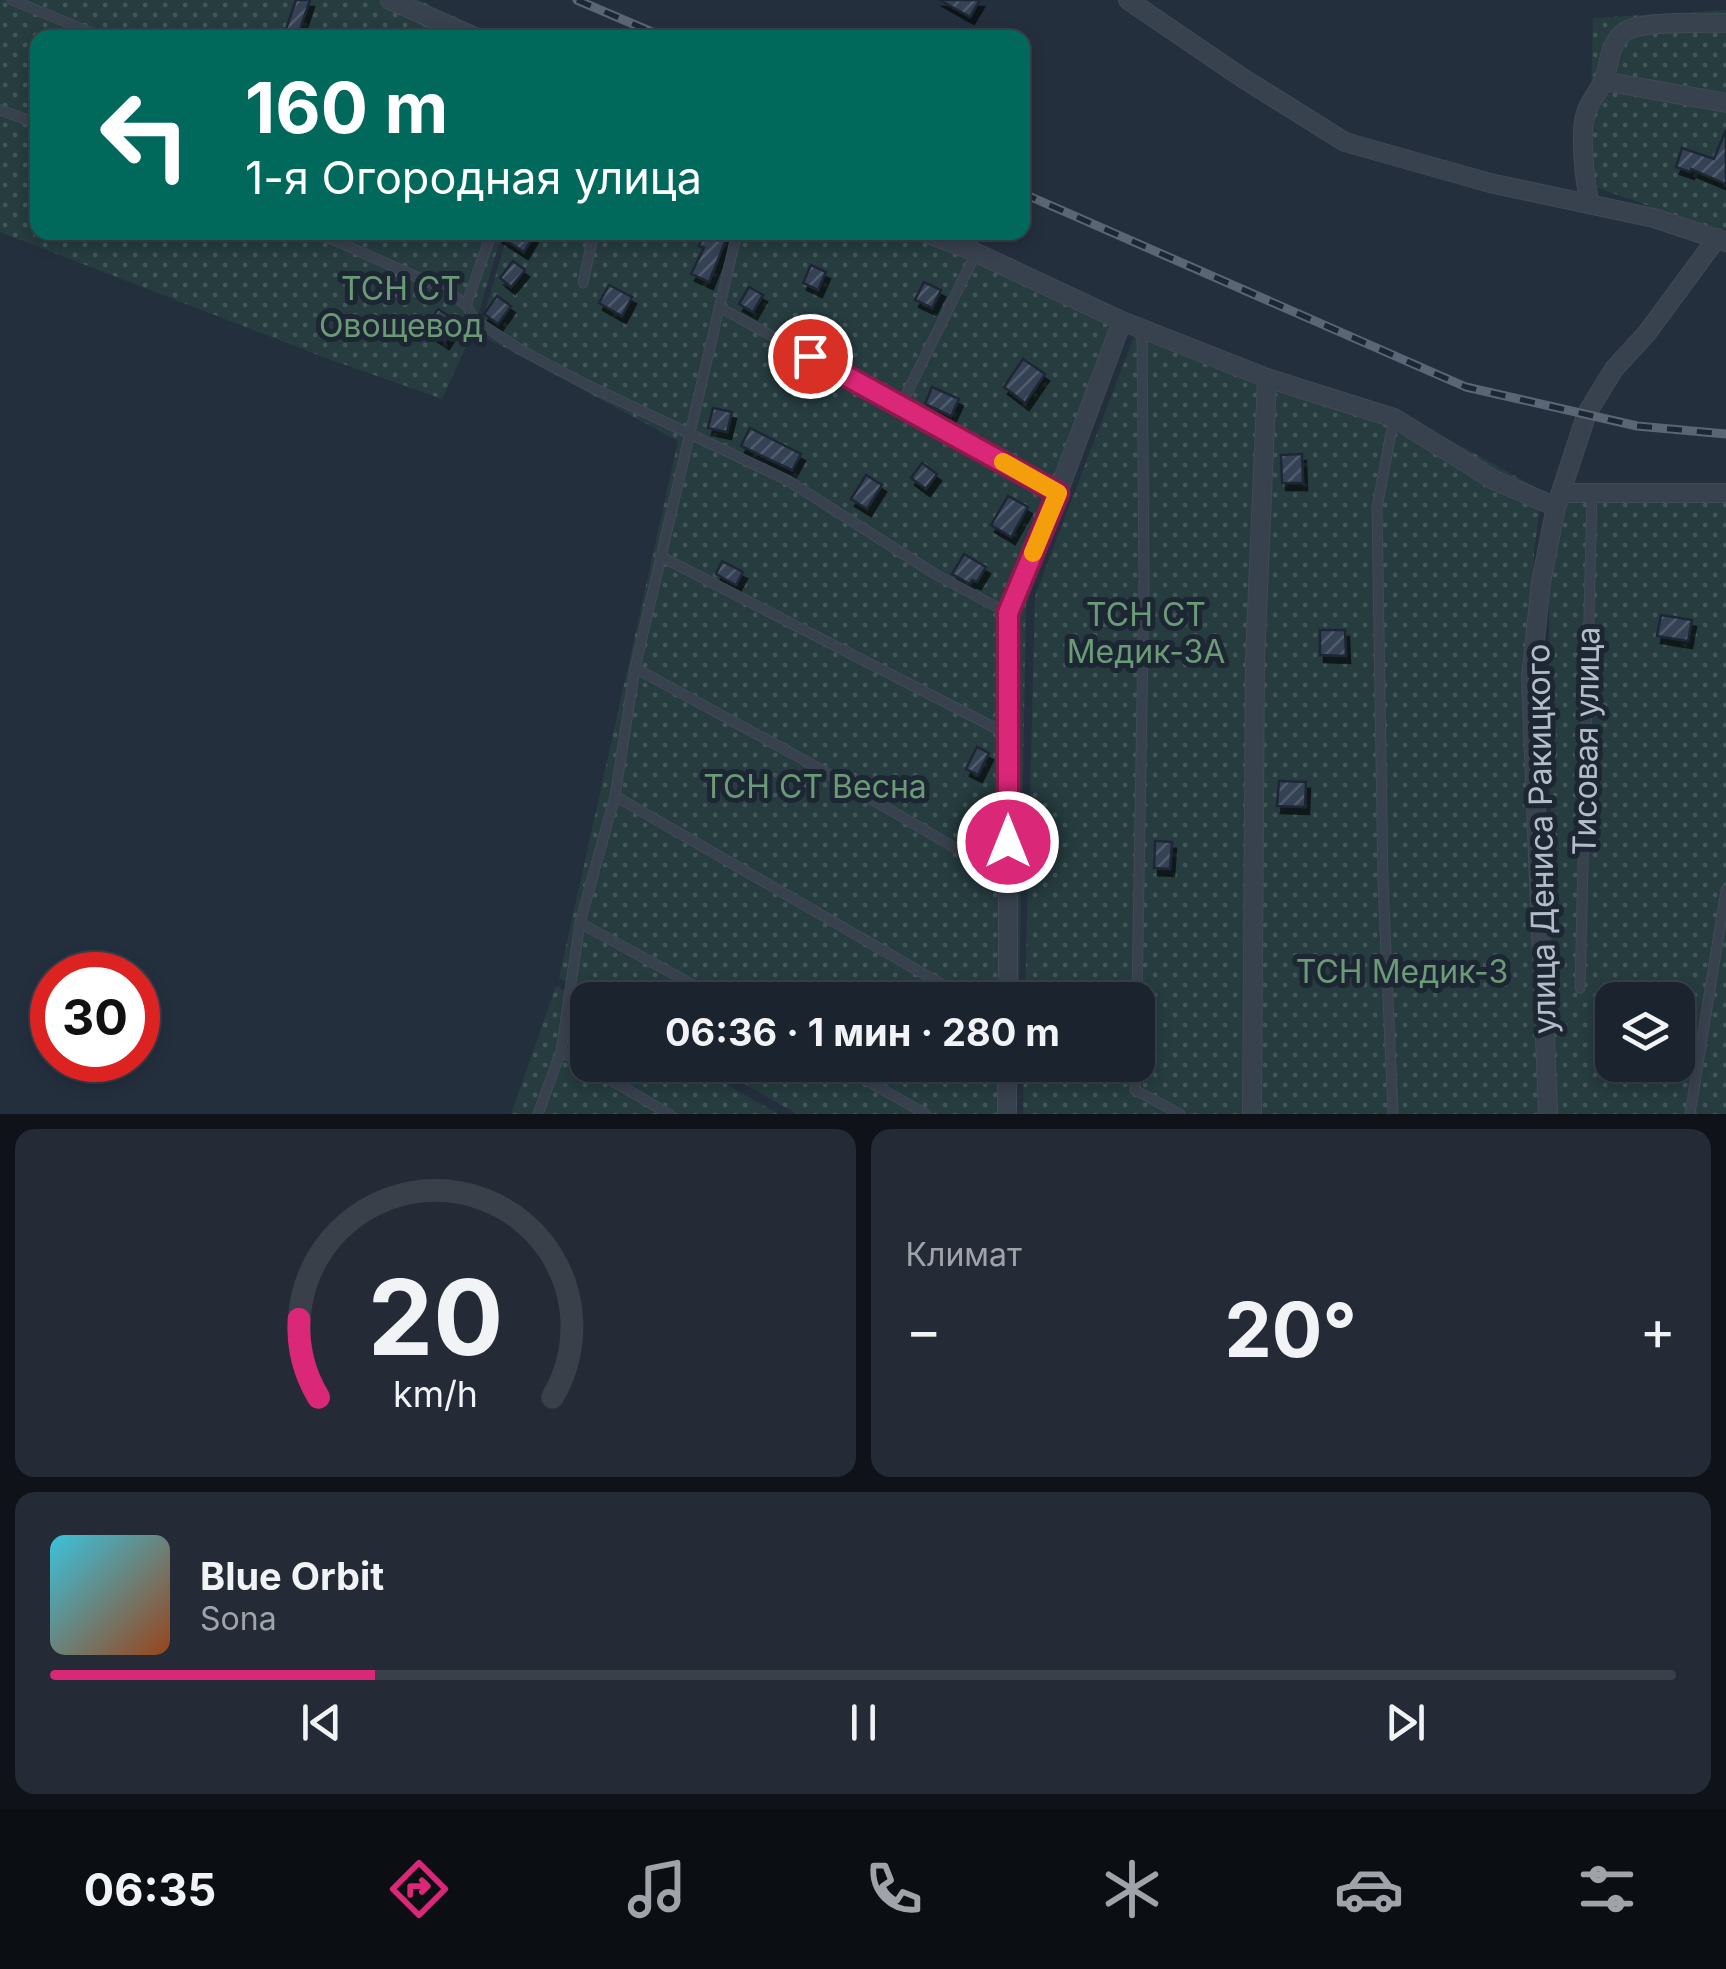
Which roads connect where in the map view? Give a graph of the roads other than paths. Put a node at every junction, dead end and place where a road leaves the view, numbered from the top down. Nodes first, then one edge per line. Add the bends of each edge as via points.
1 (12, 0) edge
2 (390, 0) edge
3 (1128, 0) edge
4 (1726, 23) edge
5 (85, 30) edge
6 (459, 30) edge
7 (1604, 81) junction
8 (1726, 102) edge
9 (0, 110) edge
10 (30, 121) edge
11 (1590, 204) junction
12 (334, 240) edge
13 (489, 240) edge
14 (592, 240) edge
15 (735, 240) edge
16 (943, 240) edge
17 (1721, 240) edge
18 (976, 253) junction
19 (583, 283) dead end
20 (466, 305) junction
21 (719, 307) junction
22 (1122, 321) junction
23 (1142, 329) junction
24 (1267, 378) junction
25 (901, 405) junction
26 (1394, 418) junction
27 (690, 433) junction
28 (1058, 493) junction
29 (1726, 493) edge
30 (1592, 494) junction
31 (1559, 500) junction
32 (660, 556) junction
33 (1008, 613) junction
34 (635, 668) junction
35 (1009, 734) junction
36 (614, 796) junction
37 (1008, 878) junction
38 (1726, 890) edge
39 (580, 923) junction
40 (688, 982) edge
41 (938, 982) edge
42 (1008, 982) edge
43 (1136, 982) edge
44 (1580, 988) dead end
45 (561, 1051) junction
46 (869, 1082) edge
47 (1008, 1082) edge
48 (1135, 1082) edge
49 (538, 1114) edge
50 (669, 1114) edge
51 (926, 1114) edge
52 (1007, 1114) edge
53 (1180, 1114) edge
54 (1252, 1114) edge
55 (1393, 1114) edge
56 (1548, 1114) edge
57 (1690, 1114) edge

1 - 5 lane
2 - 6 street
3 - 11 street, улица Дениса Ракицкого via 1345,142 1490,184
4 - 7 street via 1626,31 1610,51
7 - 8 street
7 - 11 street via 1586,111 1582,137
9 - 10 lane
11 - 17 street, улица Дениса Ракицкого
12 - 20 lane
13 - 20 lane
14 - 19 lane
15 - 21 lane
16 - 18 street
17 - 31 street, улица Дениса Ракицкого via 1614,369 1587,413
18 - 22 street
18 - 25 lane
20 - 27 lane via 475,320 521,350
21 - 25 lane
21 - 27 lane
22 - 23 street
22 - 28 street
23 - 24 street
23 - 43 lane
24 - 26 street
24 - 54 street via 1255,658
25 - 28 lane
26 - 31 street via 1494,480
26 - 55 lane via 1378,507
27 - 32 lane
27 - 33 lane via 788,480
28 - 33 street
29 - 30 street
30 - 31 street
30 - 44 lane, Тисовая улица
31 - 56 street, улица Дениса Ракицкого via 1531,677
32 - 34 lane
32 - 35 lane
33 - 35 street
34 - 36 lane
34 - 37 lane
35 - 37 street
36 - 39 lane
36 - 41 lane
37 - 42 street
38 - 57 lane
39 - 40 lane
39 - 45 lane
45 - 49 lane
45 - 50 lane
46 - 51 lane
47 - 52 street
48 - 53 lane via 1135,1090

